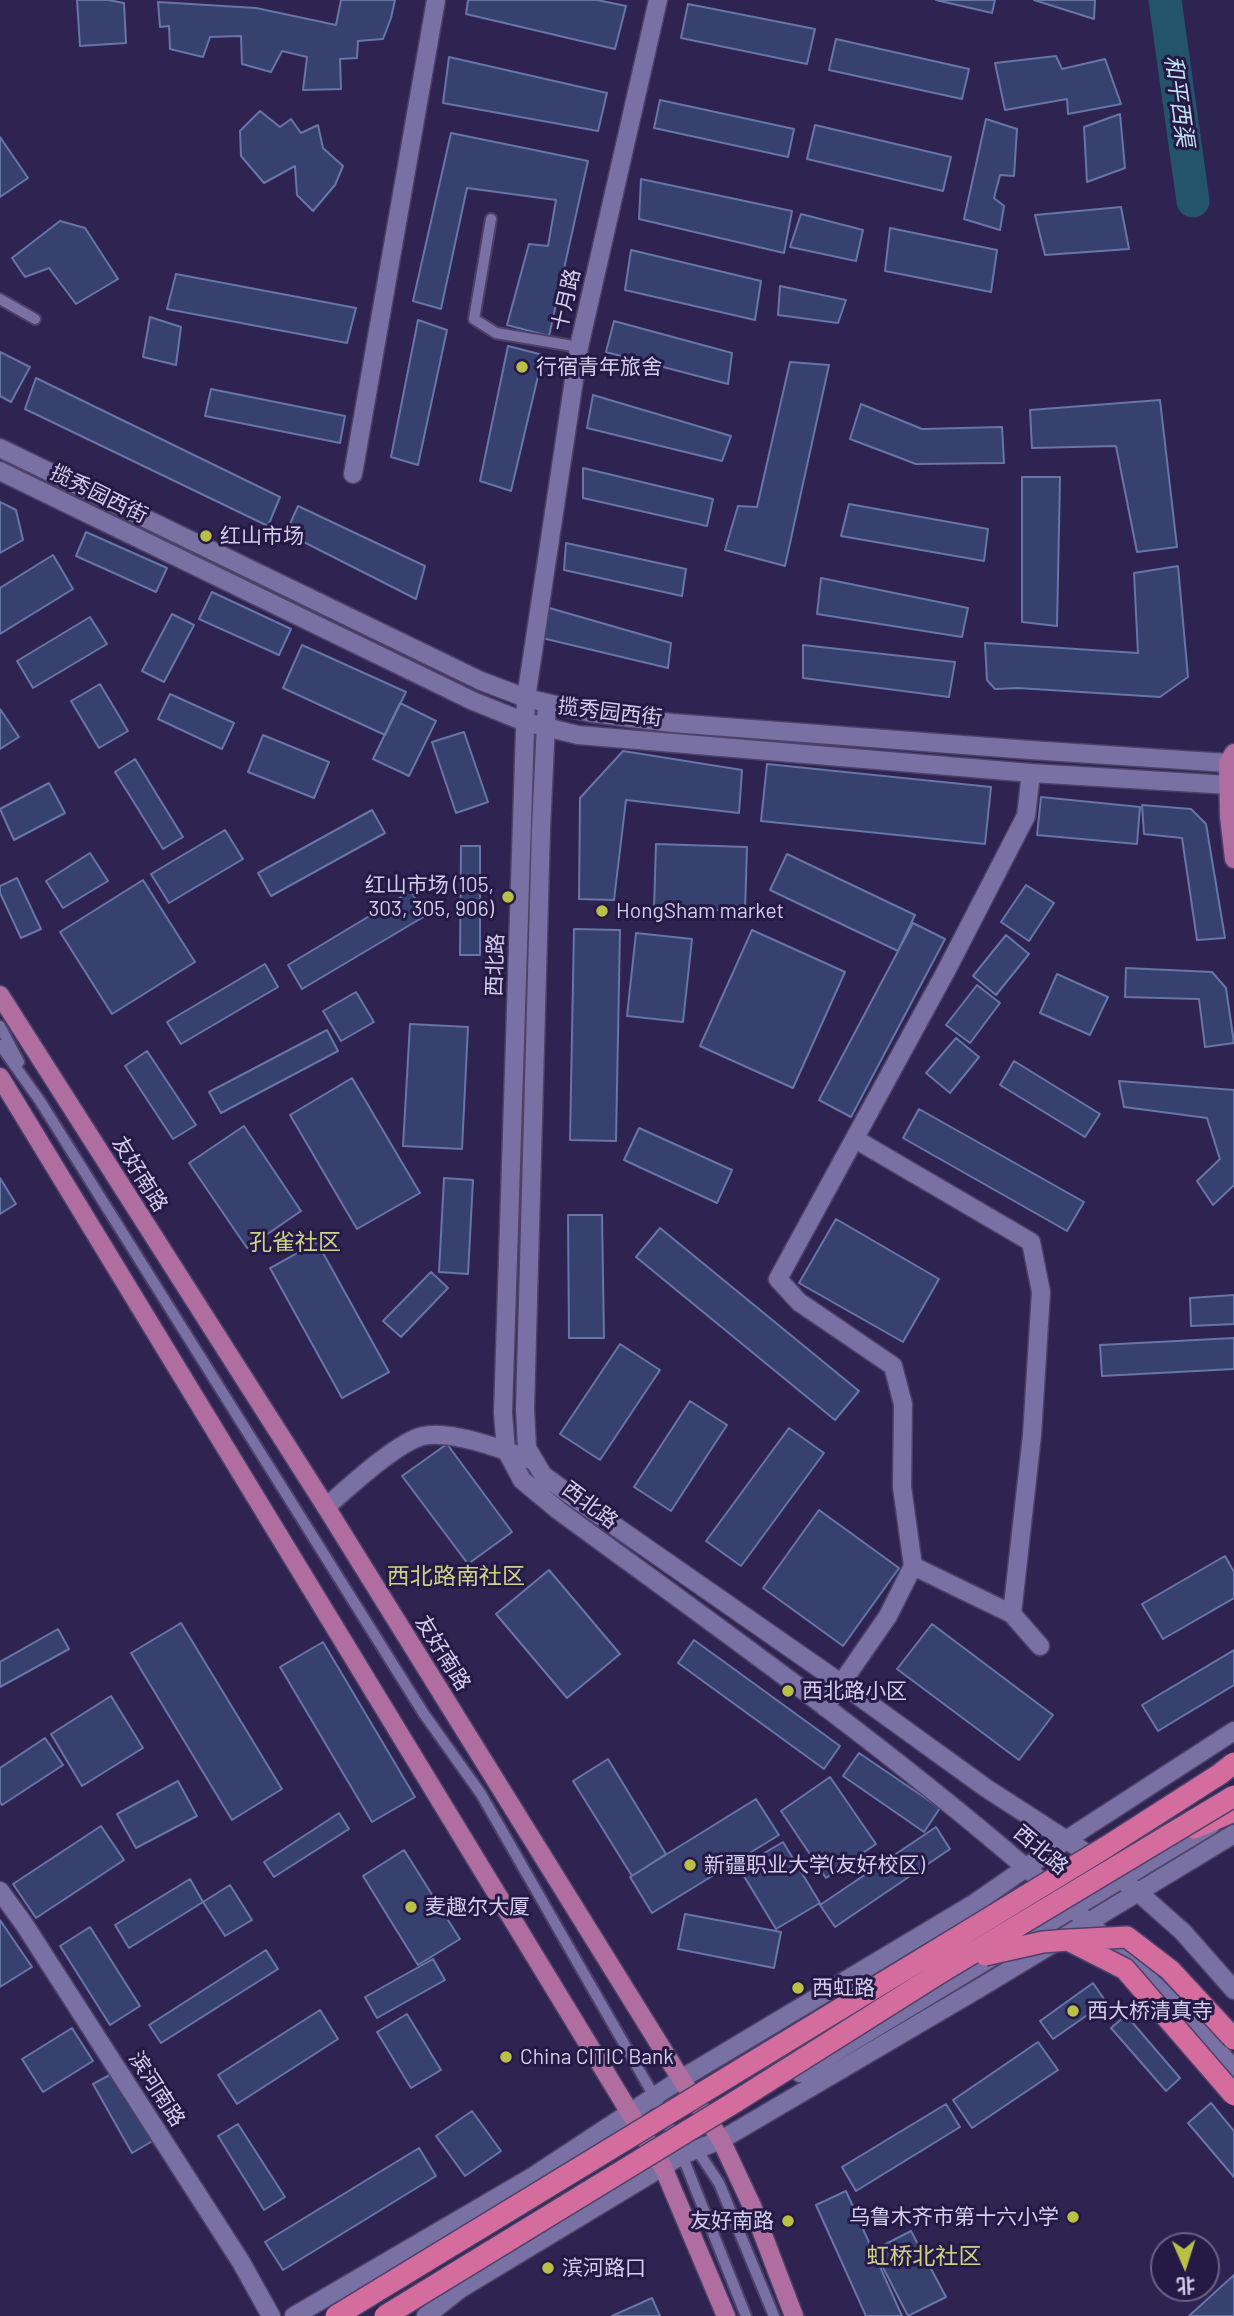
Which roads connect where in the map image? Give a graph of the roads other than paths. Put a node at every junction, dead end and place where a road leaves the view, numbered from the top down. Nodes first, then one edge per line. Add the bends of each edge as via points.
1 (436, 0) edge
2 (658, 0) edge
3 (491, 219) dead end
4 (0, 299) edge
5 (35, 319) dead end
6 (579, 347) junction
7 (0, 448) edge
8 (0, 471) edge
9 (353, 474) dead end
10 (526, 698) junction
11 (547, 703) junction
12 (525, 722) junction
13 (546, 728) junction
14 (1232, 759) edge
15 (1031, 773) junction
16 (1231, 785) edge
17 (1234, 859) edge
18 (0, 995) edge
19 (0, 1026) edge
20 (0, 1045) edge
21 (0, 1077) edge
22 (40, 1101) junction
23 (855, 1139) junction
24 (506, 1450) junction
25 (534, 1461) junction
26 (326, 1507) junction
27 (913, 1566) junction
28 (1012, 1614) junction
29 (1041, 1646) dead end
30 (842, 1684) junction
31 (825, 1707) junction
32 (1234, 1731) edge
33 (1230, 1766) edge
34 (1234, 1796) edge
35 (1234, 1811) edge
36 (1234, 1834) edge
37 (1066, 1840) junction
38 (1163, 1840) junction
39 (1085, 1852) junction
40 (1027, 1868) junction
41 (1121, 1880) junction
42 (1041, 1881) junction
43 (0, 1891) edge
44 (1139, 1893) junction
45 (975, 1903) junction
46 (1074, 1908) junction
47 (1089, 1921) junction
48 (1068, 1940) junction
49 (941, 1972) junction
50 (1234, 1990) edge
51 (1234, 2039) edge
52 (1234, 2069) edge
53 (681, 2079) junction
54 (1234, 2095) edge
55 (654, 2096) junction
56 (630, 2113) junction
57 (717, 2133) junction
58 (689, 2152) junction
59 (663, 2167) junction
60 (271, 2316) edge
61 (294, 2316) edge
62 (336, 2316) edge
63 (385, 2316) edge
64 (426, 2316) edge
65 (726, 2316) edge
66 (746, 2316) edge
67 (774, 2316) edge
68 (794, 2316) edge

1 - 9 street
2 - 6 street, 十月路
3 - 6 lane via 474,319 496,333
4 - 5 lane
6 - 10 street, 十月路
7 - 10 street, 揽秀园西街 via 481,681
8 - 12 street, 揽秀园西街
10 - 11 street, 揽秀园西街
10 - 12 street, 西北路
11 - 13 street, 西北路
11 - 14 street, 揽秀园西街 via 672,723 1030,750
12 - 13 street, 揽秀园西街
12 - 24 street, 西北路 via 503,1413
13 - 15 street, 揽秀园西街 via 578,735
13 - 25 street, 西北路 via 525,1409 527,1448
14 - 16 main road
15 - 16 street, 揽秀园西街
15 - 23 street via 1026,816
16 - 17 main road
18 - 26 main road, 友好南路
19 - 22 lane
20 - 22 lane
21 - 56 main road
22 - 55 lane via 424,1714 481,1794
23 - 27 street via 778,1279 799,1302 893,1366 903,1404 902,1488
23 - 28 street via 1031,1242 1041,1292 1032,1435
24 - 25 street
24 - 26 street via 452,1436 422,1436 391,1453
24 - 31 street, 西北路 via 522,1480 558,1510
25 - 30 street, 西北路 via 543,1475 569,1494
26 - 53 main road, 友好南路
27 - 28 street
27 - 30 street via 888,1616
28 - 29 street
30 - 31 street
30 - 37 street, 西北路
31 - 40 street, 西北路
32 - 37 street
33 - 39 street
33 - 62 highway, bridge via 1106,1847
34 - 38 highway, bridge
35 - 38 highway, bridge
35 - 41 street
36 - 44 street
37 - 39 street, 西北路
37 - 40 street
38 - 49 highway, bridge
39 - 41 street, 西北路
39 - 42 street
40 - 42 street, 西北路
40 - 45 street
41 - 44 street, 西北路
41 - 46 street
42 - 45 street
42 - 46 street, 西北路
43 - 60 street, 滨河南路
44 - 47 street
44 - 50 street, 西北路 via 1183,1932
45 - 53 street
46 - 47 street, 西北路
46 - 57 street
47 - 52 street, 西北路
47 - 57 street
48 - 49 highway, bridge via 1000,1950
48 - 51 highway, bridge via 1127,1937 1170,1970
48 - 54 highway, bridge via 1125,1969
49 - 63 highway, bridge
53 - 55 street
53 - 57 main road, 友好南路
55 - 56 street
55 - 58 lane
56 - 59 main road
56 - 61 street via 532,2177
57 - 58 street
57 - 68 main road, 友好南路 via 752,2206
58 - 59 street
58 - 66 lane
58 - 67 lane via 719,2183
59 - 64 street via 460,2289
59 - 65 main road

